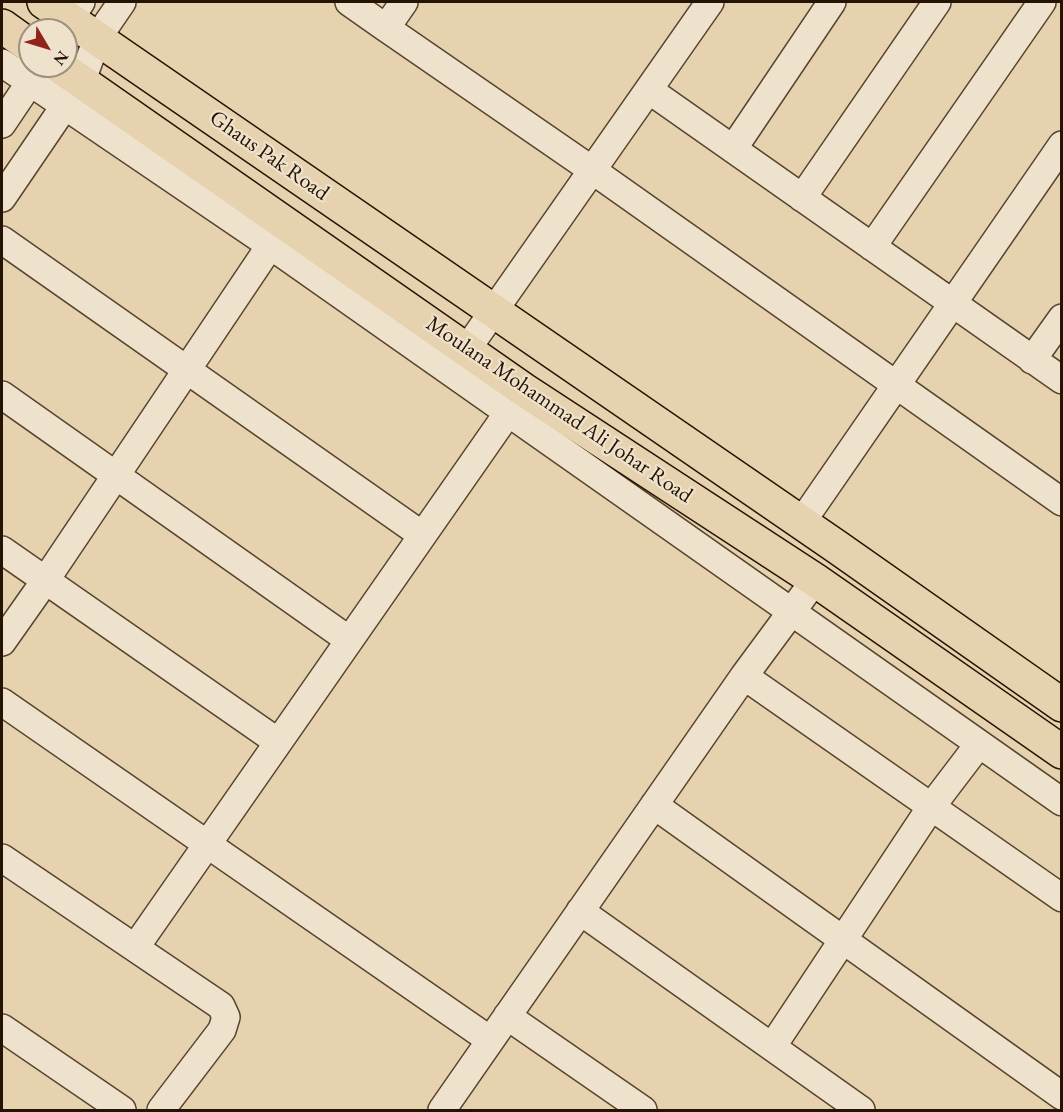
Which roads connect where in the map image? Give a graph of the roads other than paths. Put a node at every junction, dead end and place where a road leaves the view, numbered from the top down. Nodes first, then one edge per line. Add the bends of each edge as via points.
1 (122, 2) edge
2 (349, 2) edge
3 (404, 2) edge
4 (710, 2) edge
5 (832, 2) edge
6 (937, 2) edge
7 (1042, 2) edge
8 (64, 13) edge
9 (2, 26) edge
10 (386, 28) junction
11 (18, 37) edge
12 (98, 37) junction
13 (2, 63) edge
14 (18, 68) edge
15 (32, 78) edge
16 (47, 78) edge
17 (68, 85) edge
18 (649, 90) junction
19 (2, 124) edge
20 (1062, 145) edge
21 (733, 149) junction
22 (592, 170) junction
23 (2, 198) edge
24 (802, 198) junction
25 (278, 235) junction
26 (2, 240) edge
27 (872, 248) junction
28 (952, 303) junction
29 (494, 311) junction
30 (1062, 318) edge
31 (467, 350) junction
32 (1032, 360) junction
33 (186, 369) junction
34 (1062, 380) edge
35 (896, 385) junction
36 (2, 395) edge
37 (516, 401) junction
38 (116, 474) junction
39 (1062, 502) edge
40 (801, 523) junction
41 (423, 535) junction
42 (2, 550) edge
43 (814, 580) junction
44 (45, 581) junction
45 (791, 612) junction
46 (349, 640) junction
47 (2, 642) edge
48 (744, 676) junction
49 (1062, 705) edge
50 (4, 709) edge
51 (278, 742) junction
52 (979, 744) junction
53 (1062, 752) edge
54 (1062, 802) edge
55 (654, 805) junction
56 (931, 807) junction
57 (206, 845) junction
58 (2, 858) edge
59 (1062, 898) edge
60 (580, 911) junction
61 (843, 940) junction
62 (135, 948) junction
63 (507, 1016) junction
64 (2, 1028) edge
65 (490, 1040) junction
66 (772, 1047) junction
67 (1062, 1096) edge
68 (168, 1108) edge
69 (122, 1110) edge
70 (442, 1110) edge
71 (643, 1110) edge
72 (861, 1110) edge

1 - 12 street
2 - 10 street
3 - 10 street
4 - 18 street
5 - 21 street
6 - 24 street
7 - 27 street
8 - 12 main road, Ghaus Pak Road
9 - 11 main road
10 - 22 street
12 - 17 street
12 - 29 main road, Ghaus Pak Road
13 - 14 street
15 - 19 street
16 - 17 street
17 - 23 street
17 - 25 main road, Moulana Mohammad Ali Johar Road
18 - 21 street
18 - 22 street
20 - 28 street
21 - 24 street
22 - 29 street
22 - 35 street
24 - 27 street
25 - 31 main road, Moulana Mohammad Ali Johar Road
25 - 33 street
25 - 37 street
26 - 33 street
27 - 28 street
28 - 32 street
28 - 35 street
29 - 31 street
29 - 40 main road, Moulana Mohammad Ali Johar Road
30 - 32 street
31 - 37 main road, Moulana Mohammad Ali Johar Road
32 - 34 street
33 - 38 street
33 - 41 street
35 - 39 street
35 - 40 street
36 - 38 street
37 - 41 street
37 - 43 main road, Moulana Mohammad Ali Johar Road
37 - 45 street
38 - 44 street
38 - 46 street
40 - 49 main road, Moulana Mohammad Ali Johar Road
41 - 46 street
42 - 44 street
43 - 45 street
43 - 53 main road, Moulana Mohammad Ali Johar Road
44 - 47 street
44 - 51 street
45 - 48 street
45 - 52 street
46 - 51 street
48 - 55 street
48 - 56 street
50 - 57 street
51 - 57 street
52 - 54 street
52 - 56 street
55 - 60 street
55 - 61 street
56 - 59 street
56 - 61 street
57 - 62 street
57 - 65 street
58 - 62 street
60 - 63 street
60 - 66 street
61 - 66 street
61 - 67 street
62 - 68 street via 221,1006 226,1017 222,1030
63 - 65 street
63 - 71 street
64 - 69 street
65 - 70 street
66 - 72 street

